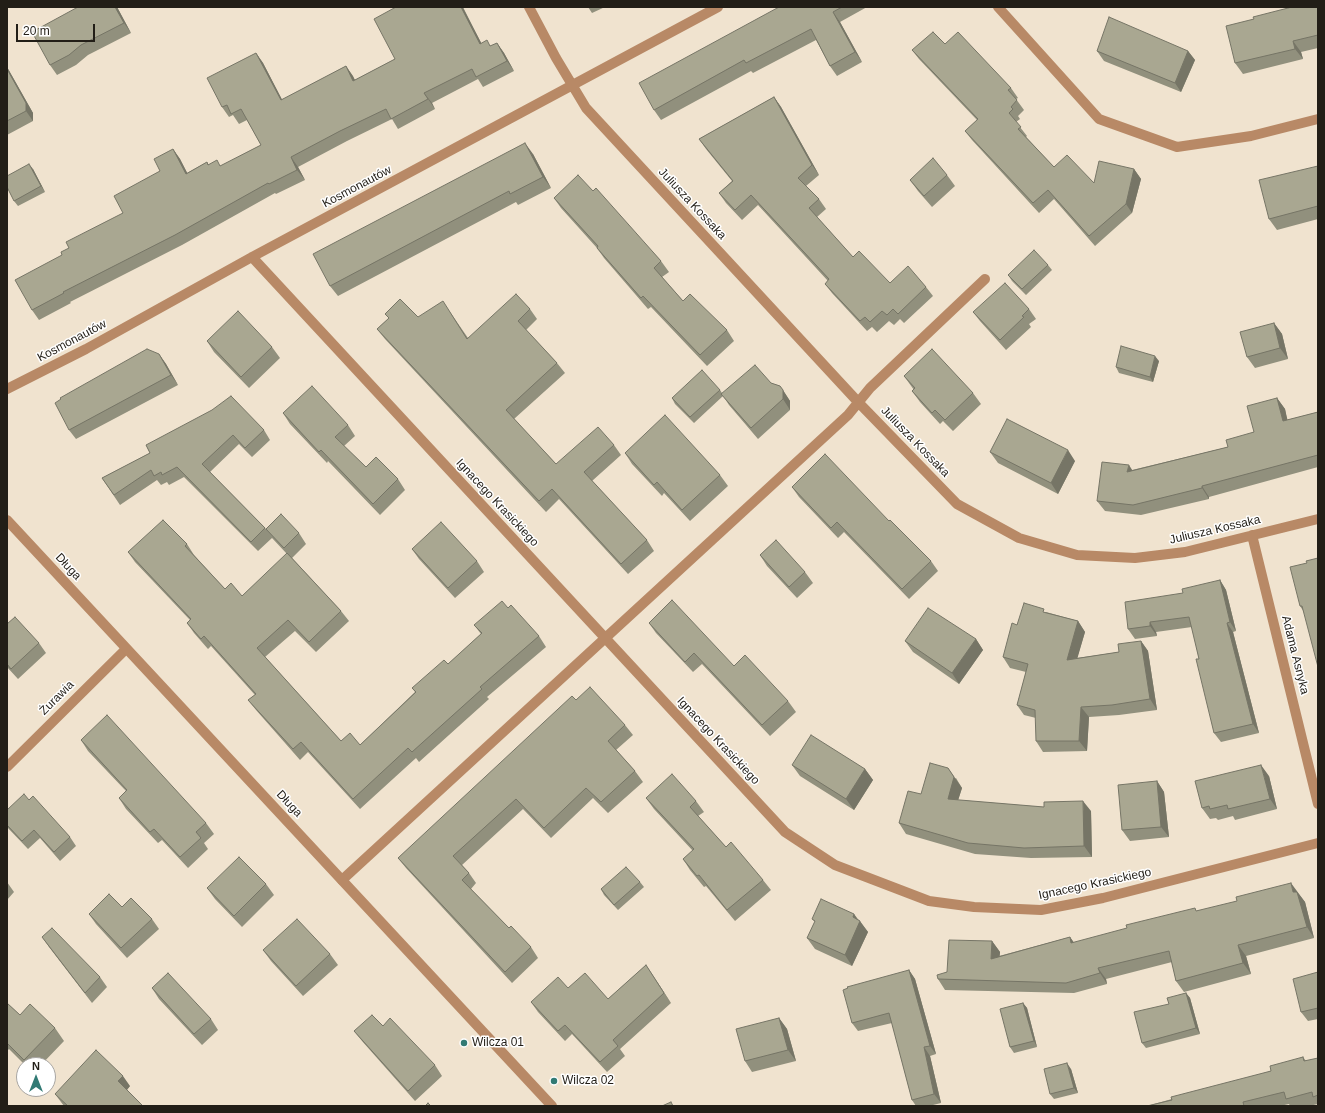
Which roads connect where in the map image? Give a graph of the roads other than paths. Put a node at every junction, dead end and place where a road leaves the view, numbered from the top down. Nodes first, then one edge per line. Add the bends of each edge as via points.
1 (529, 7) edge
2 (718, 7) edge
3 (998, 7) edge
4 (573, 87) junction
5 (1318, 119) edge
6 (252, 257) junction
7 (985, 279) dead end
8 (7, 388) edge
9 (859, 403) junction
10 (1318, 519) edge
11 (7, 520) edge
12 (1252, 535) junction
13 (604, 638) junction
14 (126, 649) junction
15 (7, 767) edge
16 (1318, 804) edge
17 (1318, 843) edge
18 (342, 880) junction
19 (552, 1106) edge

1 - 4 street, Juliusza Kossaka
2 - 4 street, Kosmonautów
3 - 5 street via 1099,118 1177,147 1251,136
4 - 6 street, Kosmonautów
4 - 9 street, Juliusza Kossaka via 586,108
6 - 8 street, Kosmonautów via 86,349
6 - 13 street, Ignacego Krasickiego
7 - 9 street via 870,388
9 - 12 street, Juliusza Kossaka via 957,504 1019,538 1077,555 1134,558 1185,552
9 - 13 street
10 - 12 street, Juliusza Kossaka
11 - 14 street, Długa
12 - 16 street, Adama Asnyka
13 - 17 street, Ignacego Krasickiego via 784,832 835,866 929,901 974,907 1041,910 1103,898
13 - 18 street
14 - 15 street, Żurawia
14 - 18 street, Długa
18 - 19 street, Długa

